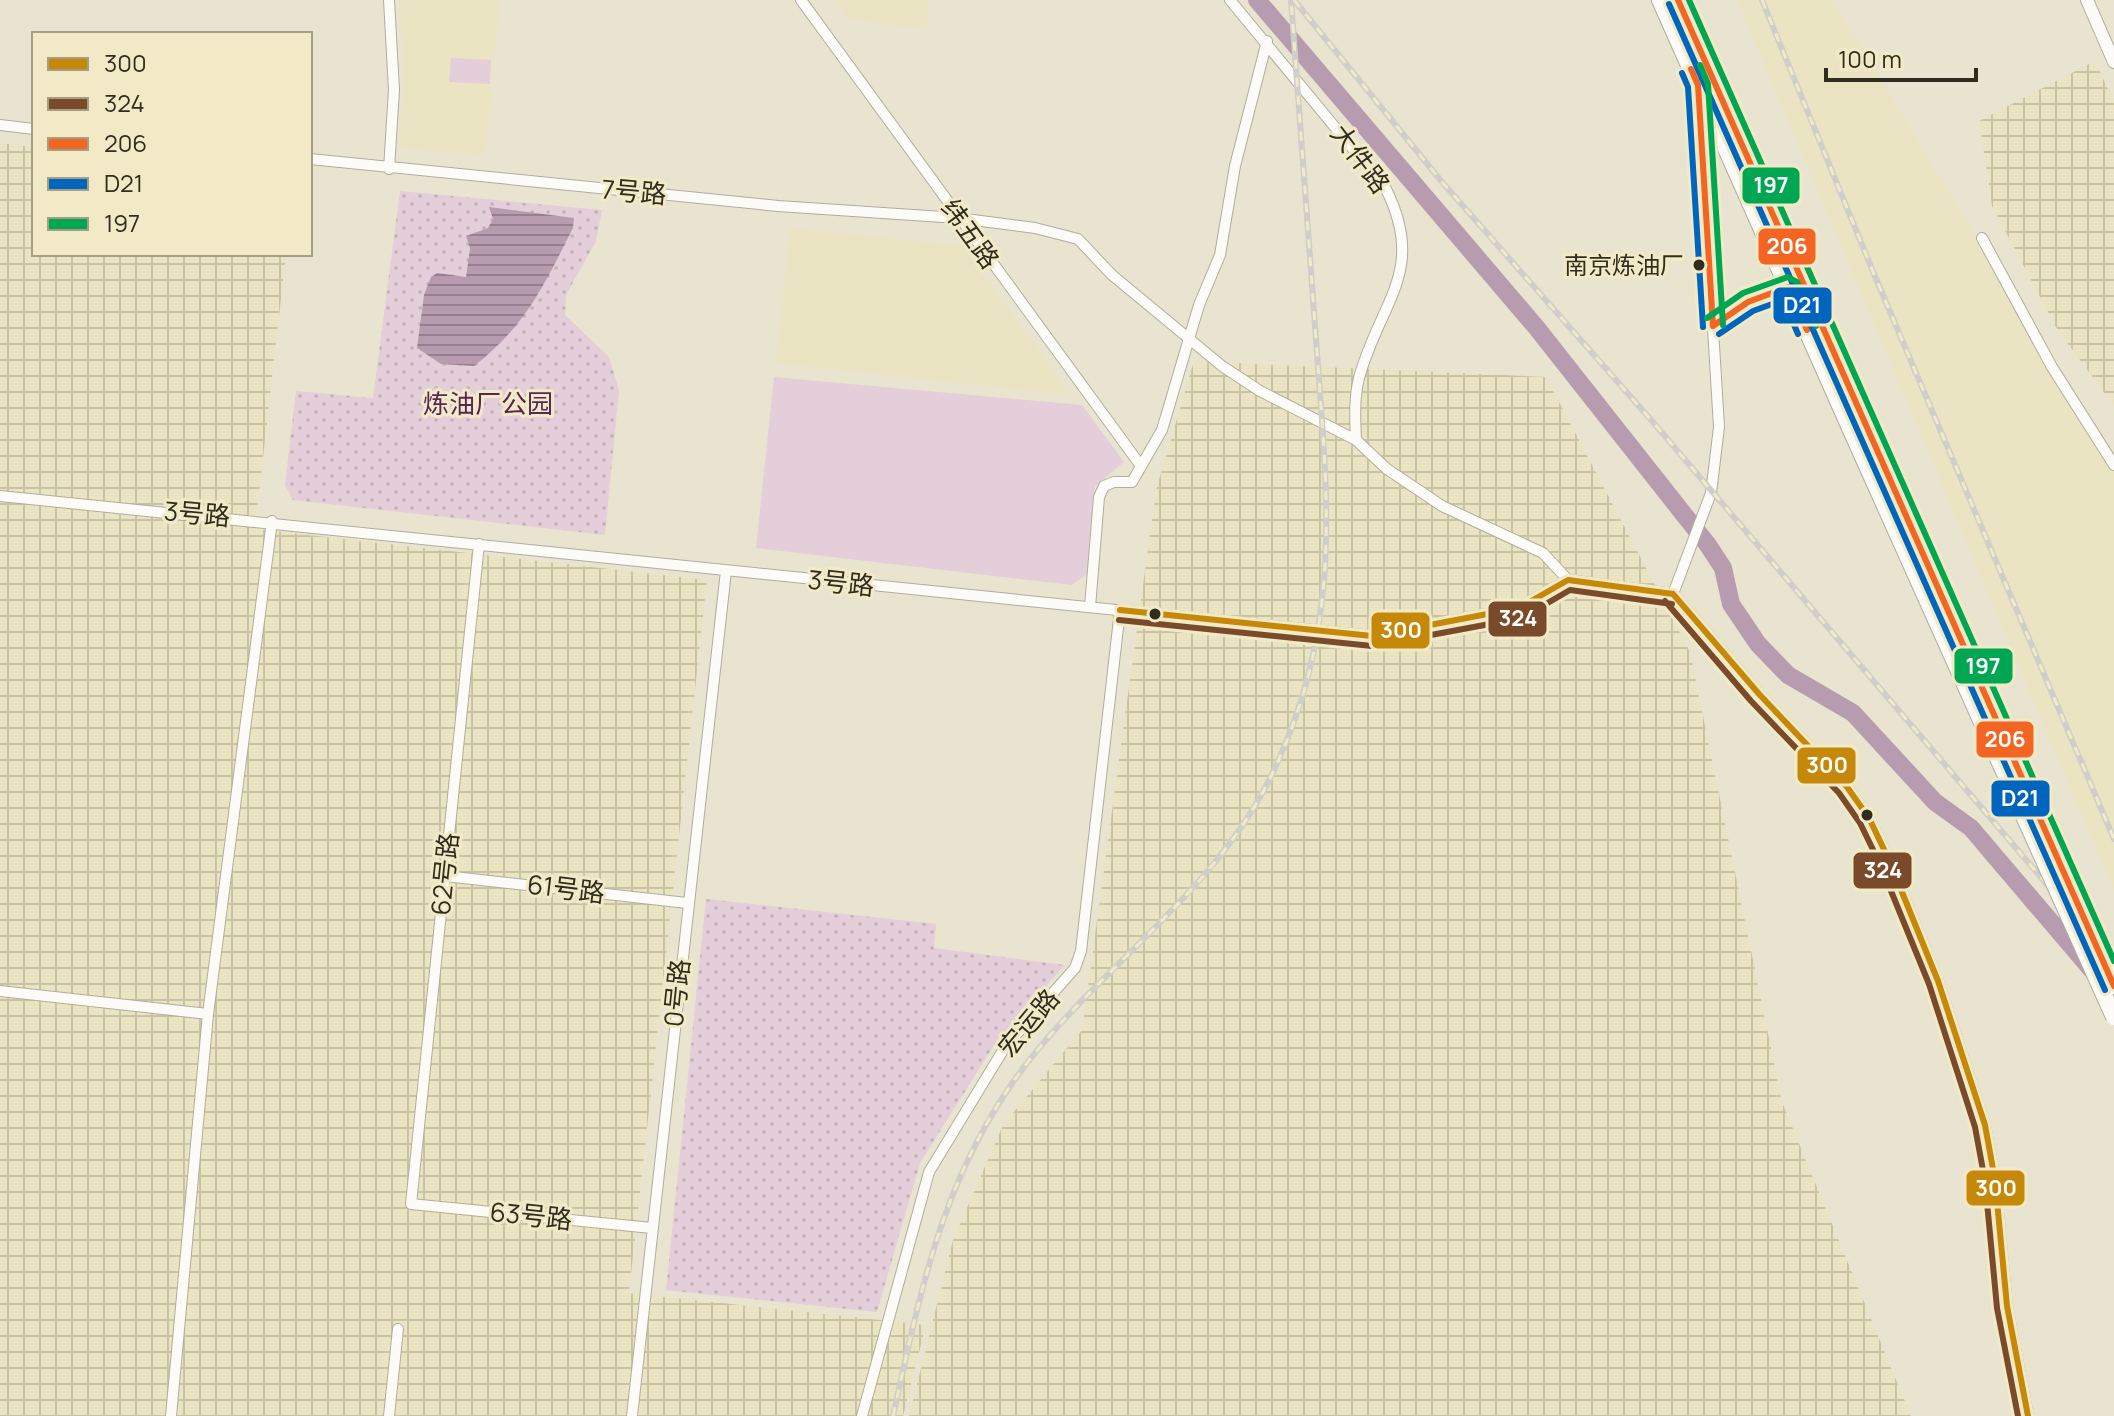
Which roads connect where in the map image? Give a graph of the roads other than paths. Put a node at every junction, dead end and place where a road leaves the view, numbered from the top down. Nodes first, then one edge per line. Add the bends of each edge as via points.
1 (389, 0) edge
2 (801, 0) edge
3 (1230, 0) edge
4 (1660, 0) edge
5 (1678, 0) edge
6 (2087, 0) edge
7 (1267, 41) junction
8 (2114, 62) edge
9 (1698, 85) junction
10 (0, 125) edge
11 (32, 129) edge
12 (312, 159) edge
13 (389, 169) junction
14 (958, 218) junction
15 (1982, 238) dead end
16 (1803, 279) junction
17 (1788, 287) junction
18 (1713, 326) junction
19 (1188, 342) junction
20 (1356, 440) junction
21 (2114, 465) edge
22 (1141, 466) junction
23 (0, 496) edge
24 (272, 521) junction
25 (479, 544) junction
26 (726, 571) junction
27 (1568, 580) junction
28 (1673, 594) junction
29 (1090, 607) junction
30 (1120, 610) junction
31 (445, 876) junction
32 (687, 903) junction
33 (2114, 986) edge
34 (0, 991) edge
35 (208, 1014) junction
36 (2114, 1017) edge
37 (411, 1204) joint
38 (652, 1228) junction
39 (398, 1329) dead end
40 (171, 1416) edge
41 (389, 1416) edge
42 (632, 1416) edge
43 (862, 1416) edge
44 (2028, 1416) edge

1 - 13 street via 394,90
2 - 14 street, 纬五路
3 - 7 street, 大件路
4 - 9 main road
5 - 16 main road
6 - 8 street
7 - 19 street via 1235,166 1220,255
7 - 20 street, 大件路 via 1386,189 1401,219 1405,246 1398,281 1359,378
9 - 17 main road
9 - 18 street
10 - 11 street
12 - 13 street, 7号路
13 - 14 street, 7号路
14 - 19 street, 7号路 via 1078,239
14 - 22 street, 纬五路
15 - 21 street via 2052,367
16 - 17 street
16 - 33 main road, bridge
17 - 18 street via 1748,302
17 - 36 main road, bridge
18 - 28 street via 1719,427 1711,493
19 - 20 street, 7号路 via 1260,391
19 - 22 street via 1162,430
20 - 27 street, 7号路 via 1387,469 1442,506 1543,553
22 - 29 street via 1132,482 1104,486 1099,497
23 - 24 street, 3号路
24 - 25 street, 3号路
24 - 35 street
25 - 26 street, 3号路
25 - 31 street, 62号路
26 - 29 street, 3号路
26 - 32 street, 0号路
27 - 28 street
27 - 30 street, 3号路 via 1519,608 1372,636
28 - 44 street via 1847,787 1889,860 1938,981 1985,1125 2007,1306
29 - 30 street, 3号路
30 - 43 street, 宏运路 via 1081,951 1075,968 1005,1047 929,1172
31 - 32 street, 61号路
31 - 37 street, 62号路
32 - 38 street, 0号路
34 - 35 street
35 - 40 street
37 - 38 street, 63号路
38 - 42 street, 0号路
39 - 41 street

